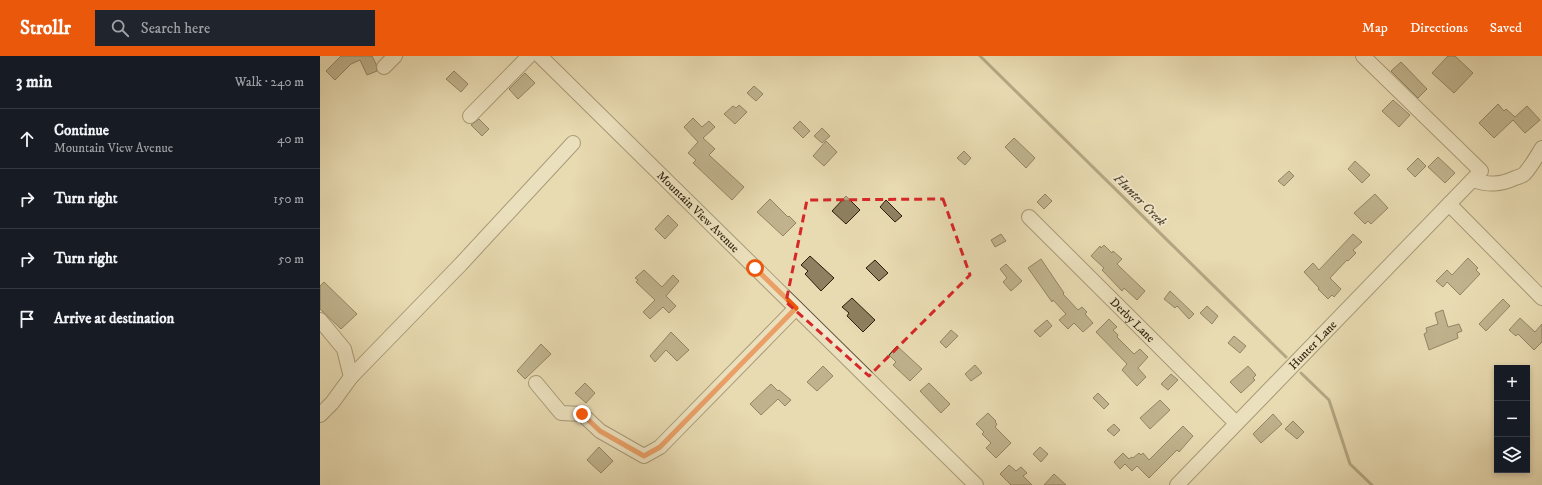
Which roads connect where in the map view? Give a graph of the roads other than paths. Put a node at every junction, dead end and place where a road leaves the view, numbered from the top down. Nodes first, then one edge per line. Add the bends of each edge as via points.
1 (395, 56) edge
2 (528, 56) edge
3 (540, 56) edge
4 (1364, 56) edge
5 (384, 67) dead end
6 (470, 116) dead end
7 (573, 143) dead end
8 (1542, 148) edge
9 (1472, 180) junction
10 (1449, 204) junction
11 (1029, 217) dead end
12 (1542, 298) edge
13 (796, 308) junction
14 (320, 320) edge
15 (352, 377) junction
16 (536, 383) dead end
17 (320, 415) edge
18 (1236, 423) junction
19 (976, 485) edge
20 (1177, 485) edge

1 - 5 street
2 - 6 street
3 - 13 street, Mountain View Avenue
4 - 9 street, Hunter Lane via 1481,171
7 - 15 street
8 - 9 street via 1525,174 1494,184
9 - 10 street, Hunter Lane
10 - 12 street
10 - 18 street, Hunter Lane
11 - 18 street, Derby Lane
13 - 16 street via 660,447 644,456 600,431 582,414 561,412
13 - 19 street, Mountain View Avenue
14 - 15 street via 344,349
15 - 17 street
18 - 20 street, Hunter Lane

